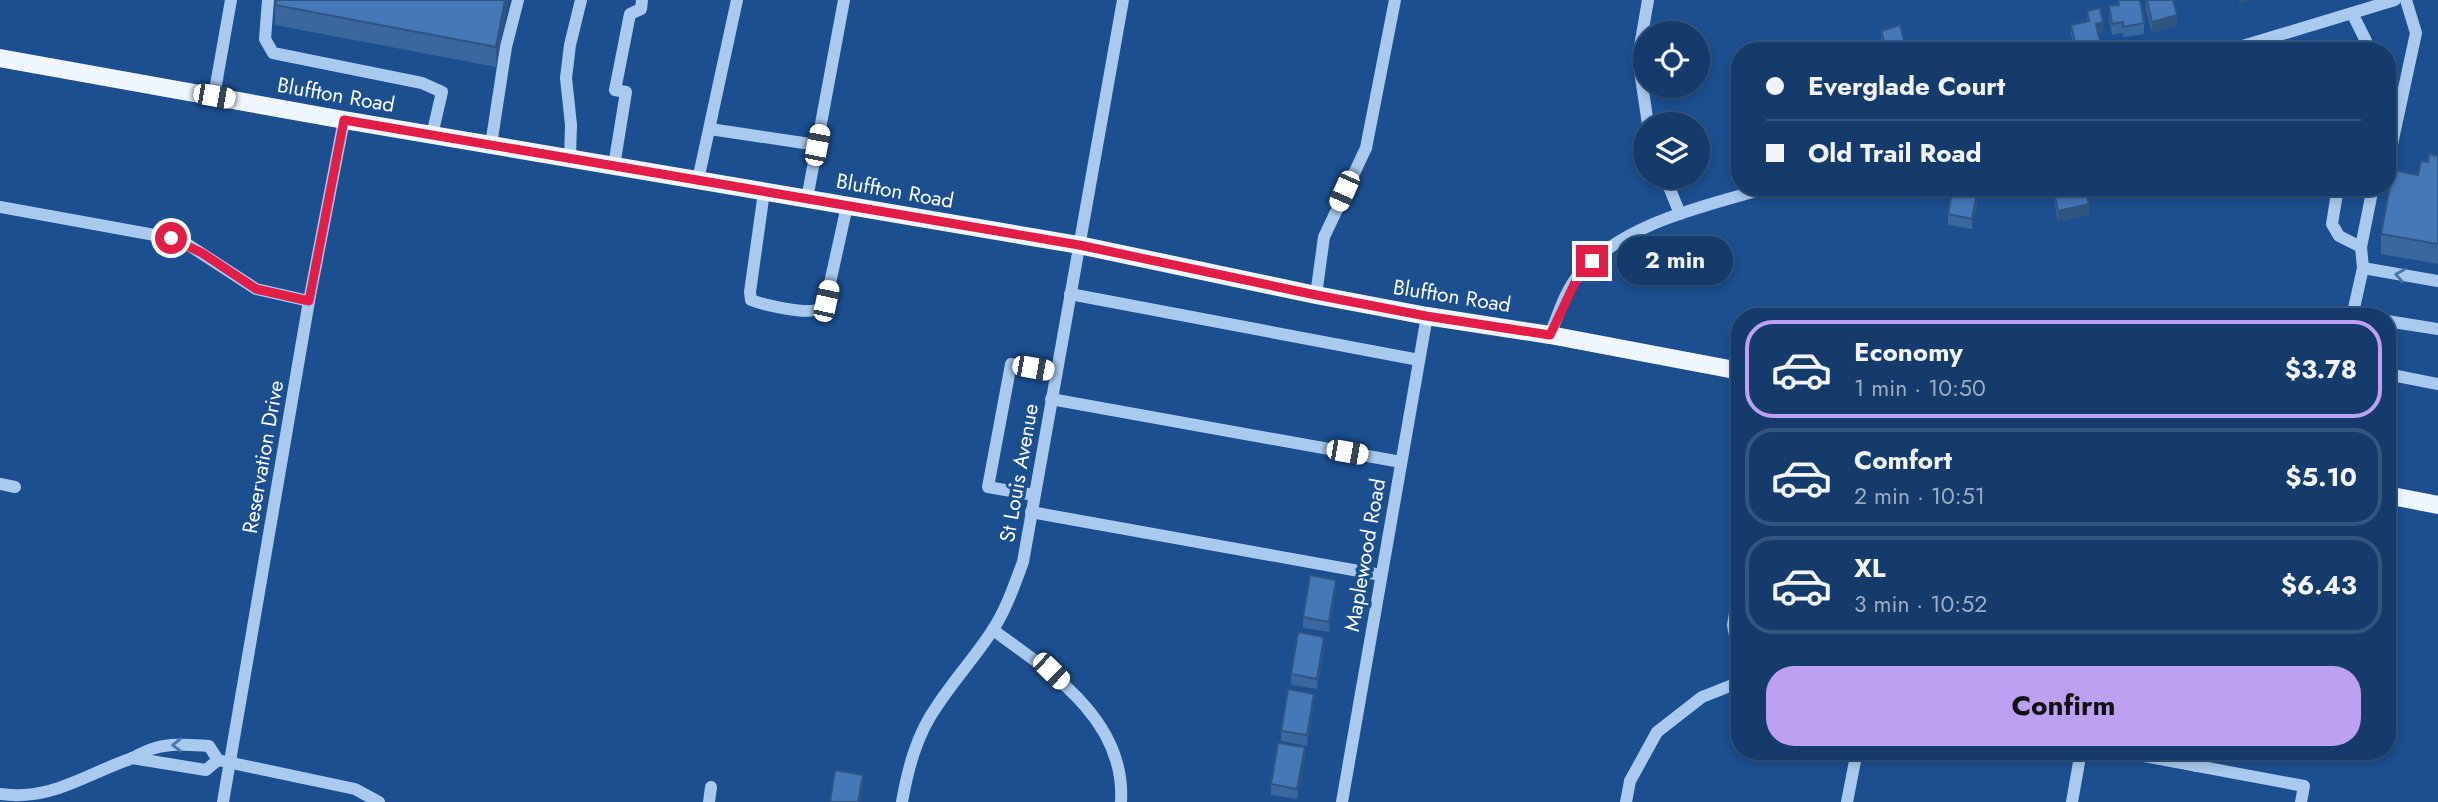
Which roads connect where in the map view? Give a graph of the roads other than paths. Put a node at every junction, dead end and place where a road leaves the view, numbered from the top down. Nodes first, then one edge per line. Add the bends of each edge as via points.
1 (231, 0) edge
2 (268, 0) edge
3 (518, 0) edge
4 (581, 0) edge
5 (642, 0) edge
6 (737, 0) edge
7 (844, 0) edge
8 (1123, 0) edge
9 (1395, 0) edge
10 (1648, 0) edge
11 (2395, 0) edge
12 (2406, 0) edge
13 (2352, 13) junction
14 (2256, 42) edge
15 (2366, 42) edge
16 (0, 58) edge
17 (214, 96) junction
18 (1646, 112) edge
19 (344, 120) junction
20 (2396, 125) edge
21 (710, 129) junction
22 (432, 135) junction
23 (491, 145) junction
24 (817, 145) junction
25 (570, 158) junction
26 (614, 166) junction
27 (698, 180) junction
28 (1670, 189) edge
29 (764, 192) junction
30 (1740, 196) edge
31 (2337, 196) edge
32 (2371, 196) edge
33 (807, 199) junction
34 (847, 206) junction
35 (0, 207) edge
36 (1680, 214) junction
37 (1079, 245) junction
38 (2361, 247) junction
39 (2363, 268) junction
40 (2438, 281) edge
41 (1070, 294) junction
42 (1316, 295) junction
43 (309, 301) junction
44 (2354, 308) edge
45 (1426, 316) junction
46 (2396, 322) edge
47 (2438, 329) edge
48 (1550, 335) junction
49 (1419, 360) junction
50 (1731, 369) edge
51 (1056, 372) junction
52 (2396, 376) edge
53 (2438, 384) edge
54 (1051, 399) junction
55 (1401, 462) junction
56 (0, 484) edge
57 (15, 487) dead end
58 (1034, 495) junction
59 (2396, 497) edge
60 (2438, 505) edge
61 (1031, 512) junction
62 (1381, 575) junction
63 (993, 630) junction
64 (1731, 685) edge
65 (132, 758) junction
66 (1855, 760) edge
67 (2079, 760) edge
68 (2164, 760) edge
69 (2197, 760) edge
70 (224, 761) junction
71 (2196, 766) junction
72 (711, 787) dead end
73 (0, 794) edge
74 (223, 802) edge
75 (379, 802) edge
76 (709, 802) edge
77 (902, 802) edge
78 (1121, 802) edge
79 (1342, 802) edge
80 (1626, 802) edge
81 (1847, 802) edge
82 (2072, 802) edge
83 (2301, 802) edge

1 - 17 street
2 - 22 street via 265,39 273,53 422,83 442,92
3 - 23 street
4 - 25 street via 566,78
5 - 26 street via 641,9 630,14 615,90 626,92
6 - 21 street
7 - 24 street
8 - 37 street, St Louis Avenue
9 - 42 street via 1366,148 1324,237
10 - 18 street via 1638,58
11 - 13 street
12 - 20 street via 2416,33
13 - 14 street
13 - 15 street
16 - 17 main road, Bluffton Road
17 - 19 main road, Bluffton Road
19 - 22 main road, Bluffton Road
19 - 43 street, Reservation Drive
21 - 24 street
21 - 27 street
22 - 23 main road, Bluffton Road
23 - 25 main road, Bluffton Road
24 - 33 street
25 - 26 main road, Bluffton Road
26 - 27 main road, Bluffton Road
27 - 29 main road, Bluffton Road
28 - 36 street
29 - 33 main road, Bluffton Road
29 - 34 street via 750,292 751,300 762,304 811,311 820,308 826,301
30 - 36 street
31 - 38 street via 2332,225 2339,236
32 - 38 street
33 - 34 main road, Bluffton Road
34 - 37 main road, Bluffton Road
35 - 43 street via 171,238 195,248 256,289
36 - 48 street via 1606,250 1579,274
37 - 41 street, St Louis Avenue
37 - 42 main road, Bluffton Road
38 - 39 street
40 -> 39 street
39 - 44 street
41 - 49 street
41 - 51 street, St Louis Avenue
42 - 45 main road, Bluffton Road
43 - 70 street, Reservation Drive
45 - 48 main road, Bluffton Road
45 - 49 street, Maplewood Road
46 - 47 street
48 - 50 main road, Bluffton Road
49 - 55 street, Maplewood Road
51 - 54 street, St Louis Avenue
51 - 58 street via 1011,365 988,486
52 - 53 street
54 - 55 street
54 - 58 street, St Louis Avenue
55 - 62 street, Maplewood Road
56 - 57 street
58 - 61 street, St Louis Avenue
59 - 60 main road
61 - 62 street
61 - 63 street, St Louis Avenue via 1023,562
62 - 79 street, Maplewood Road
63 - 77 street, St Louis Avenue via 935,708 913,753
63 - 78 street via 1051,671 1083,702 1104,731 1117,762
64 - 80 street via 1702,696 1657,732 1630,781
65 - 70 street via 206,771
70 -> 65 street via 209,746 181,744
65 - 73 street via 63,789 23,796
66 - 81 street
67 - 82 street
68 - 71 street
69 - 71 street
70 - 74 street, Reservation Drive
70 - 75 street via 355,789
71 - 83 street via 2304,786
72 - 76 street

